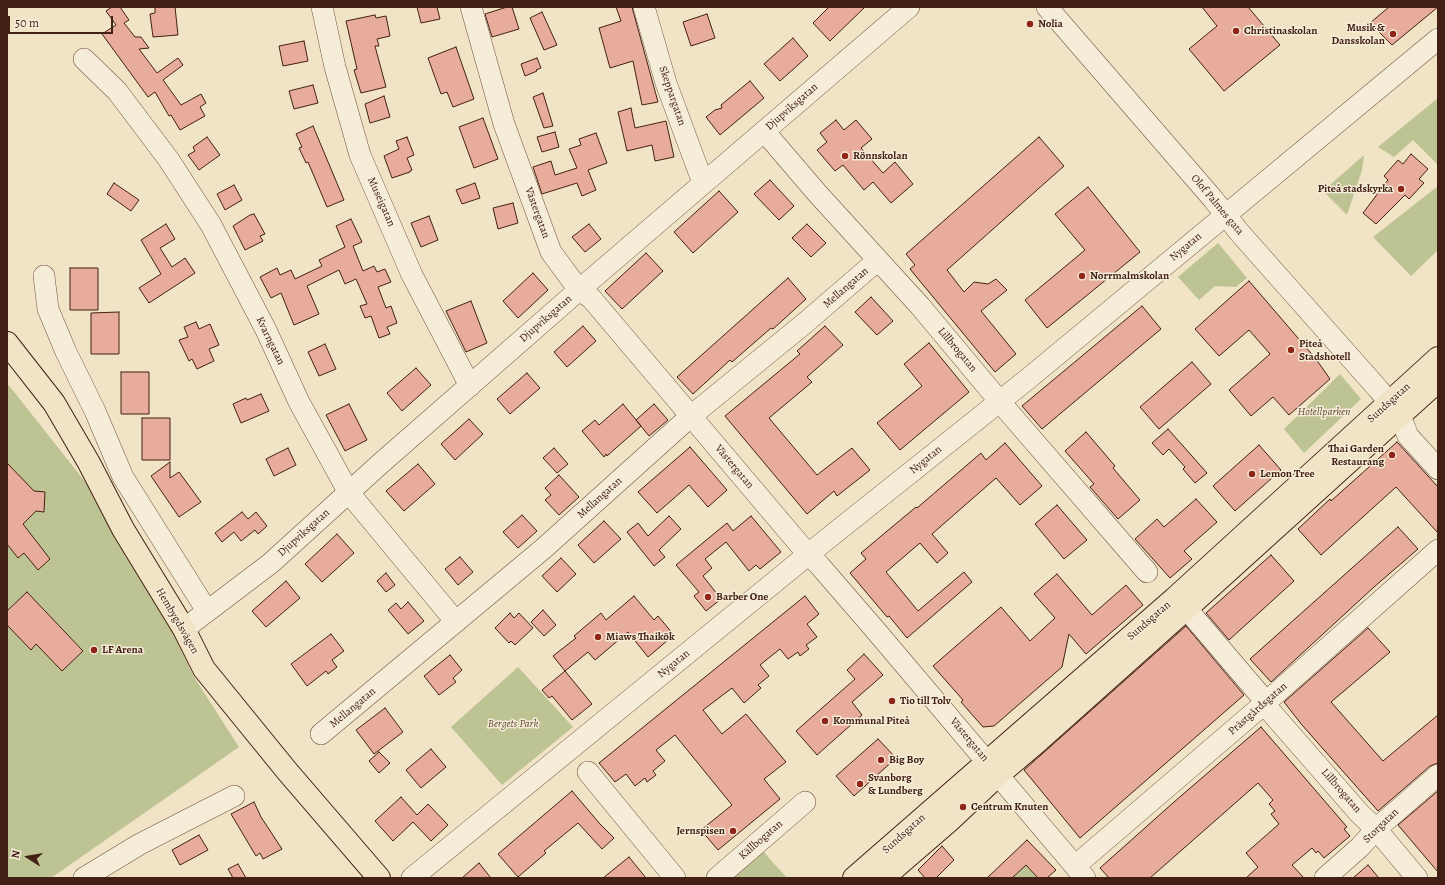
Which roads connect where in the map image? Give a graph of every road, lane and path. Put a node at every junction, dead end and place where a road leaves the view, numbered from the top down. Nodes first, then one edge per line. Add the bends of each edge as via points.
1 (322, 7) edge
2 (471, 7) edge
3 (644, 7) edge
4 (909, 7) edge
5 (1047, 7) edge
6 (1438, 40) edge
7 (84, 59) dead end
8 (764, 131) junction
9 (703, 183) junction
10 (1225, 215) junction
11 (878, 260) junction
12 (44, 276) dead end
13 (579, 290) junction
14 (7, 343) edge
15 (1438, 358) edge
16 (1438, 381) edge
17 (470, 386) junction
18 (1000, 402) junction
19 (1394, 409) junction
20 (691, 416) junction
21 (1438, 450) edge
22 (1438, 469) edge
23 (349, 493) junction
24 (1438, 550) edge
25 (809, 555) junction
26 (1147, 572) dead end
27 (207, 611) junction
28 (1191, 614) dead end
29 (456, 622) junction
30 (184, 629) junction
31 (1265, 703) junction
32 (321, 734) dead end
33 (993, 768) junction
34 (588, 772) dead end
35 (1438, 775) edge
36 (234, 796) dead end
37 (805, 802) dead end
38 (1376, 829) junction
39 (419, 872) edge
40 (1080, 872) edge
41 (84, 878) edge
42 (379, 878) edge
43 (675, 878) edge
44 (717, 878) edge
45 (854, 878) edge
46 (883, 878) edge
47 (1325, 878) edge
48 (1417, 878) edge

1 - 17 street, Museigatan via 335,67 360,155 412,275
2 - 13 street, Västergatan via 504,124 551,252
3 - 9 street, Skeppargatan via 666,83
4 - 8 street, Djupviksgatan
5 - 10 street, Olof Palmes gata
6 - 10 street, Nygatan
7 - 23 street, Kvarngatan via 117,91 169,160 211,225 266,330 299,402
8 - 9 street, Djupviksgatan
8 - 11 street, Lillbrogatan
9 - 13 street, Djupviksgatan
10 - 18 street, Nygatan
10 - 19 street, Olof Palmes gata
11 - 18 street, Lillbrogatan
11 - 20 street, Mellangatan
12 - 27 street via 48,309 123,477
13 - 17 street, Djupviksgatan
13 - 20 street, Västergatan via 591,298
14 - 30 main road, Hembygdsvägen via 54,403 123,529
15 - 19 main road, Sundsgatan
16 - 19 main road, Sundsgatan
17 - 23 street, Djupviksgatan
18 - 25 street, Nygatan
18 - 26 street, Lillbrogatan
19 - 21 street via 1418,427
19 - 22 street via 1408,436
19 - 33 main road, Sundsgatan via 1175,598
20 - 25 street, Västergatan
20 - 29 street, Mellangatan via 543,549
23 - 27 street, Djupviksgatan via 271,563
23 - 29 street, Kvarngatan
24 - 31 street, Prästgårdsgatan
25 - 33 street, Västergatan
25 - 39 street, Nygatan
27 - 30 street, Djupviksgatan
28 - 31 street, Lillbrogatan
29 - 32 street, Mellangatan
30 - 42 main road, Hembygdsvägen via 204,669
31 - 38 street, Lillbrogatan via 1360,814
31 - 40 street, Prästgårdsgatan
33 - 40 street, Västergatan
33 - 45 main road, Sundsgatan via 932,809
33 - 46 main road, Sundsgatan via 948,822
34 - 43 street
35 - 38 street, Storgatan
36 - 41 street via 140,844
37 - 44 street, Källbogatan
38 - 47 street, Storgatan
38 - 48 street, Lillbrogatan

